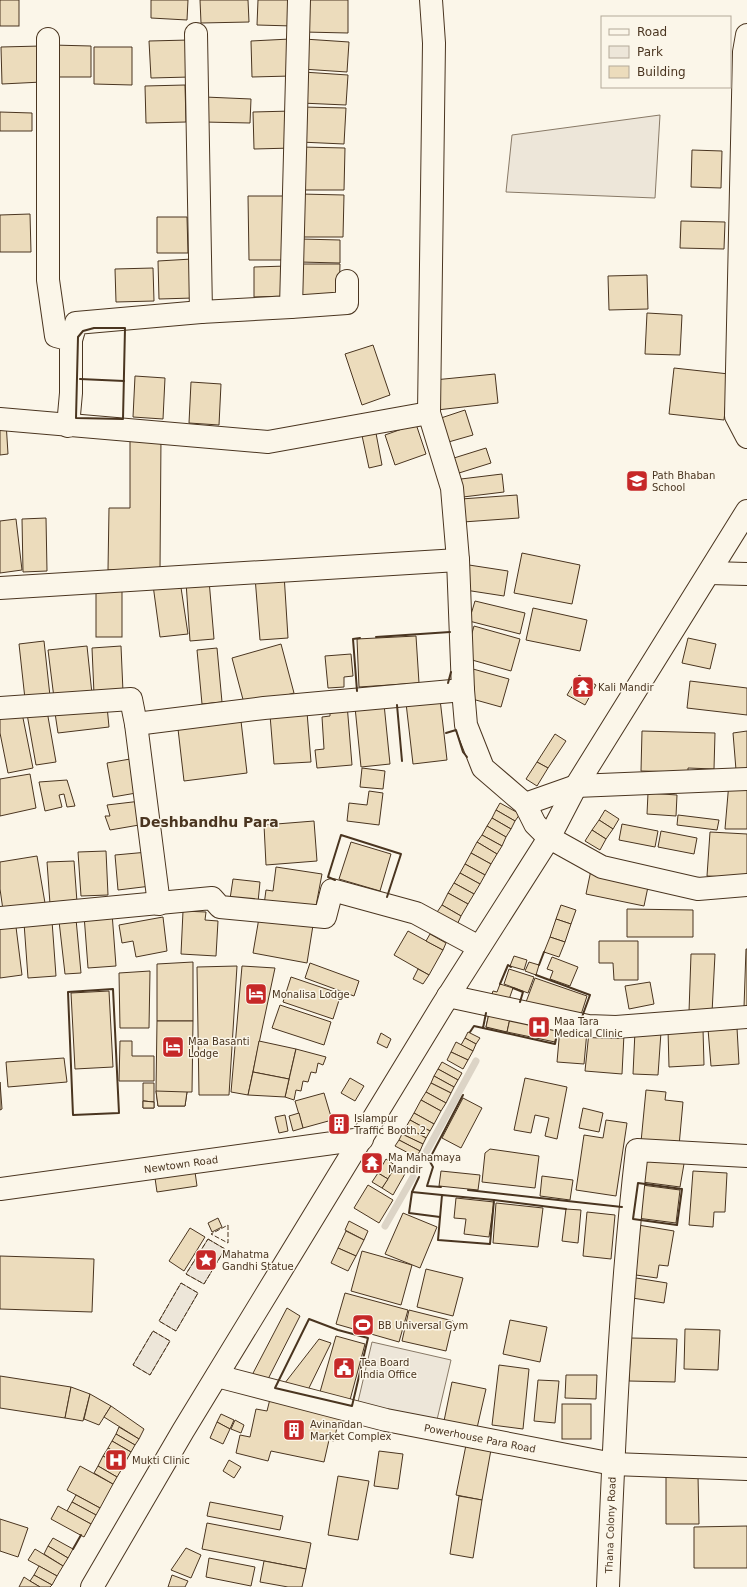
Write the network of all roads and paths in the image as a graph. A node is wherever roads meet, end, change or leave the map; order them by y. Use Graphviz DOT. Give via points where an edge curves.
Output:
graph roads {
  1 [pos="299,0"];
  2 [pos="431,0"];
  3 [pos="196,34"];
  4 [pos="747,34"];
  5 [pos="48,40"];
  6 [pos="347,281"];
  7 [pos="291,307"];
  8 [pos="201,312"];
  9 [pos="71,340"];
  10 [pos="429,413"];
  11 [pos="0,419"];
  12 [pos="68,426"];
  13 [pos="747,437"];
  14 [pos="747,511"];
  15 [pos="458,560"];
  16 [pos="710,573"];
  17 [pos="747,574"];
  18 [pos="0,588"];
  19 [pos="463,690"];
  20 [pos="0,708"];
  21 [pos="136,724"];
  22 [pos="747,779"];
  23 [pos="576,786"];
  24 [pos="525,804"];
  25 [pos="549,838"];
  26 [pos="747,885"];
  27 [pos="159,904"];
  28 [pos="0,918"];
  29 [pos="480,947"];
  30 [pos="448,996"];
  31 [pos="747,1017"];
  32 [pos="362,1140"];
  33 [pos="747,1156"];
  34 [pos="0,1189"];
  35 [pos="217,1376"];
  36 [pos="613,1464"];
  37 [pos="747,1469"];
  38 [pos="92,1587"];
  39 [pos="608,1587"];
  1 -- 7 [label="street"];
  2 -- 10 [label="street" via="434,43"];
  3 -- 8 [label="street"];
  4 -- 13 [label="street" via="744,52 736,416"];
  5 -- 9 [label="street" via="48,280 56,336"];
  6 -- 7 [label="street" via="346,303"];
  7 -- 8 [label="street"];
  8 -- 9 [label="street" via="76,324"];
  9 -- 12 [label="street"];
  10 -- 12 [label="street" via="268,442"];
  10 -- 15 [label="street" via="452,488"];
  11 -- 12 [label="street"];
  14 -- 16 [label="street"];
  15 -- 18 [label="street"];
  15 -- 19 [label="street"];
  16 -- 17 [label="street"];
  16 -- 23 [label="street"];
  19 -- 21 [label="street" via="264,708"];
  19 -- 24 [label="street" via="466,724 483,768"];
  20 -- 21 [label="street" via="131,699"];
  21 -- 27 [label="street"];
  22 -- 23 [label="street"];
  23 -- 24 [label="street"];
  23 -- 25 [label="street"];
  24 -- 25 [label="street" via="534,824"];
  25 -- 26 [label="street" via="602,867 698,889"];
  25 -- 29 [label="street"];
  27 -- 28 [label="street"];
  27 -- 29 [label="street" via="212,898 220,907 325,917 332,890 416,913"];
  29 -- 30 [label="street"];
  30 -- 31 [label="street" via="588,1026 616,1027"];
  30 -- 32 [label="street"];
  32 -- 34 [label="street, Newtown Road"];
  32 -- 35 [label="street"];
  33 -- 36 [label="street, Thana Colony Road" via="637,1150 630,1209"];
  35 -- 36 [label="street, Powerhouse Para Road" via="386,1420"];
  35 -- 38 [label="street"];
  36 -- 37 [label="street, Powerhouse Para Road"];
  36 -- 39 [label="street, Thana Colony Road"];
}
